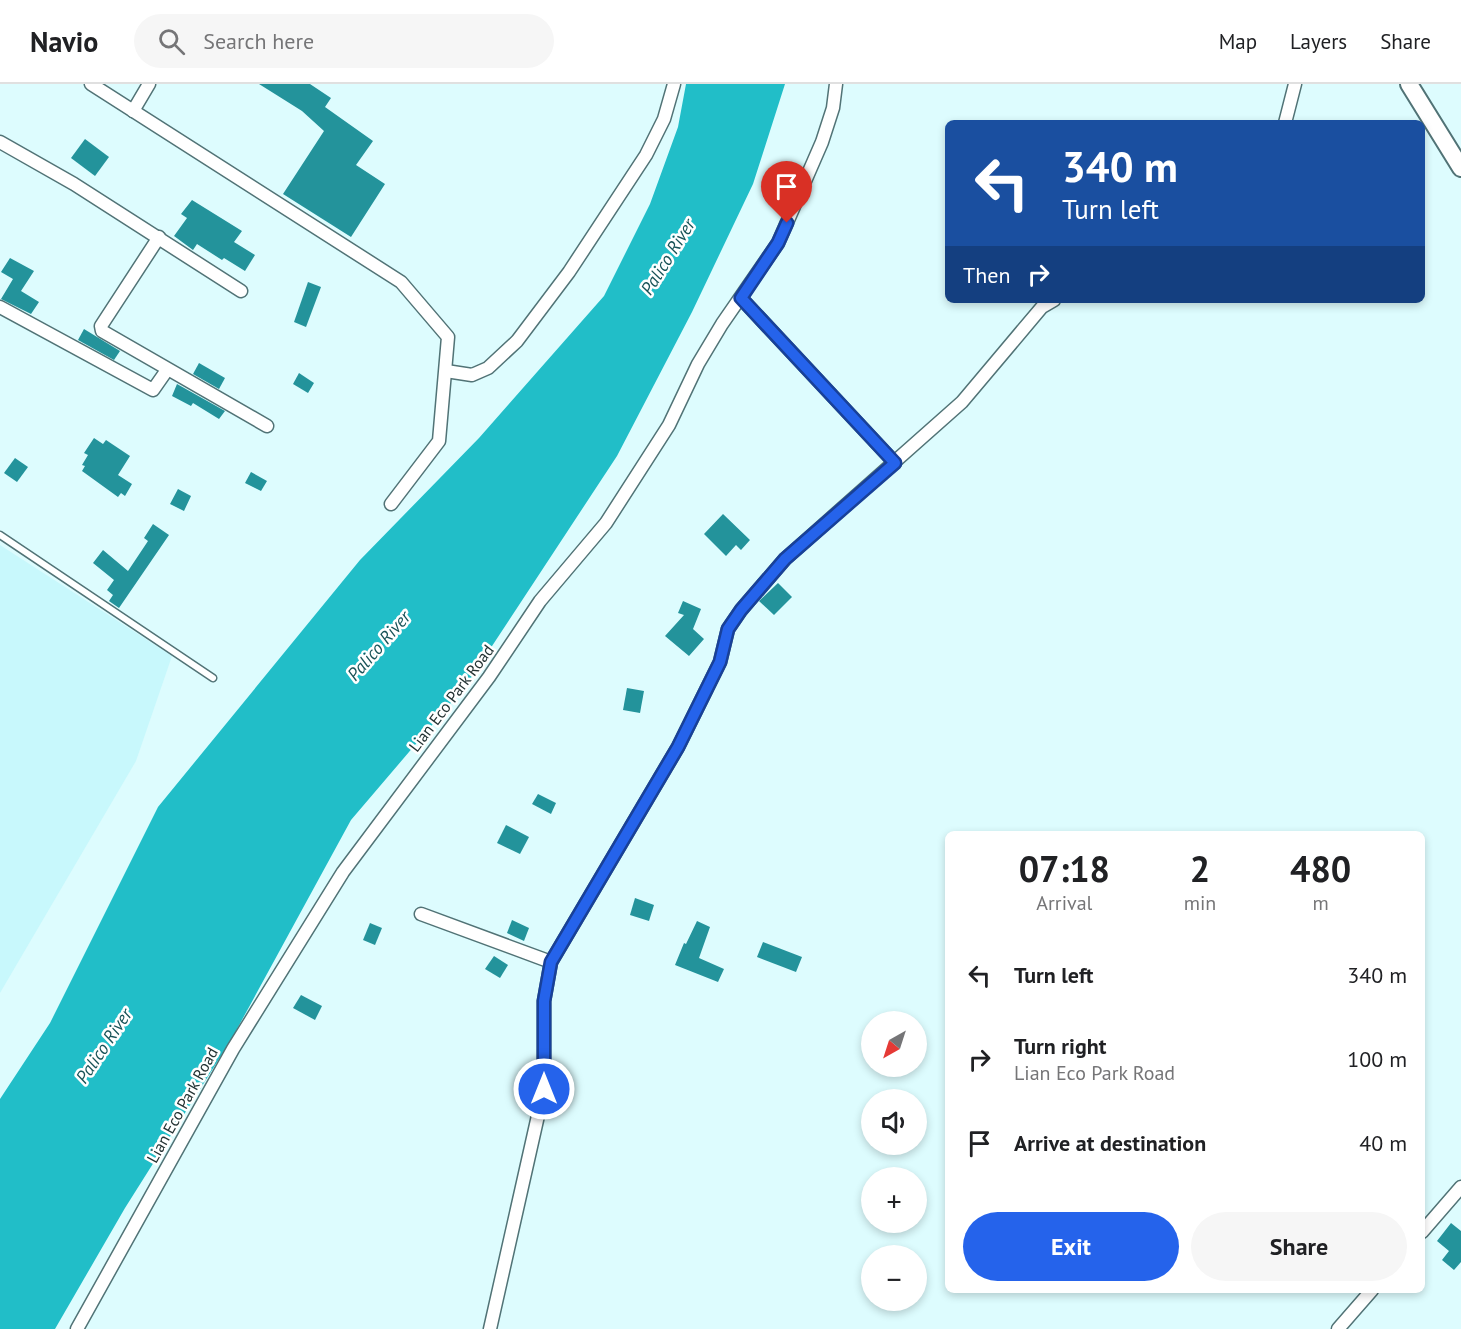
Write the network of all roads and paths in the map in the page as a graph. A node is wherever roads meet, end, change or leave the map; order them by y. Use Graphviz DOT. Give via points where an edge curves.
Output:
graph roads {
  1 [pos="91,84"];
  2 [pos="149,84"];
  3 [pos="674,84"];
  4 [pos="836,84"];
  5 [pos="1295,84"];
  6 [pos="1408,84"];
  7 [pos="134,111"];
  8 [pos="1286,120"];
  9 [pos="0,142"];
  10 [pos="1461,168"];
  11 [pos="159,237"];
  12 [pos="241,291"];
  13 [pos="741,298"];
  14 [pos="1049,303"];
  15 [pos="0,307"];
  16 [pos="167,370"];
  17 [pos="446,371"];
  18 [pos="267,426"];
  19 [pos="895,463"];
  20 [pos="391,504"];
  21 [pos="0,535"];
  22 [pos="213,678"];
  23 [pos="421,914"];
  24 [pos="551,962"];
  25 [pos="1461,1187"];
  26 [pos="1425,1229"];
  27 [pos="1369,1293"];
  28 [pos="77,1329"];
  29 [pos="490,1329"];
  30 [pos="1338,1329"];
  1 -- 7 [label="street"];
  2 -- 7 [label="street"];
  3 -- 17 [label="street" via="664,119 646,155 569,272 517,340 488,368 472,375"];
  4 -- 13 [label="street, Lian Eco Park Road" via="822,142 778,243"];
  5 -- 8 [label="street"];
  6 -- 10 [label="street"];
  7 -- 17 [label="street" via="401,282 448,337"];
  9 -- 11 [label="street"];
  11 -- 12 [label="street"];
  11 -- 16 [label="street" via="101,328"];
  13 -- 19 [label="street"];
  13 -- 28 [label="street, Lian Eco Park Road" via="698,364 669,425 606,524 540,601 489,677 343,872 233,1049"];
  14 -- 19 [label="street" via="962,402"];
  15 -- 16 [label="street" via="153,390"];
  16 -- 18 [label="street"];
  17 -- 20 [label="street" via="440,441"];
  19 -- 24 [label="street" via="785,559 741,610 728,629 720,662 678,747"];
  21 -- 22 [label="lane"];
  23 -- 24 [label="street"];
  24 -- 29 [label="street" via="544,1001 544,1089"];
  25 -- 26 [label="street"];
  27 -- 30 [label="street"];
}
